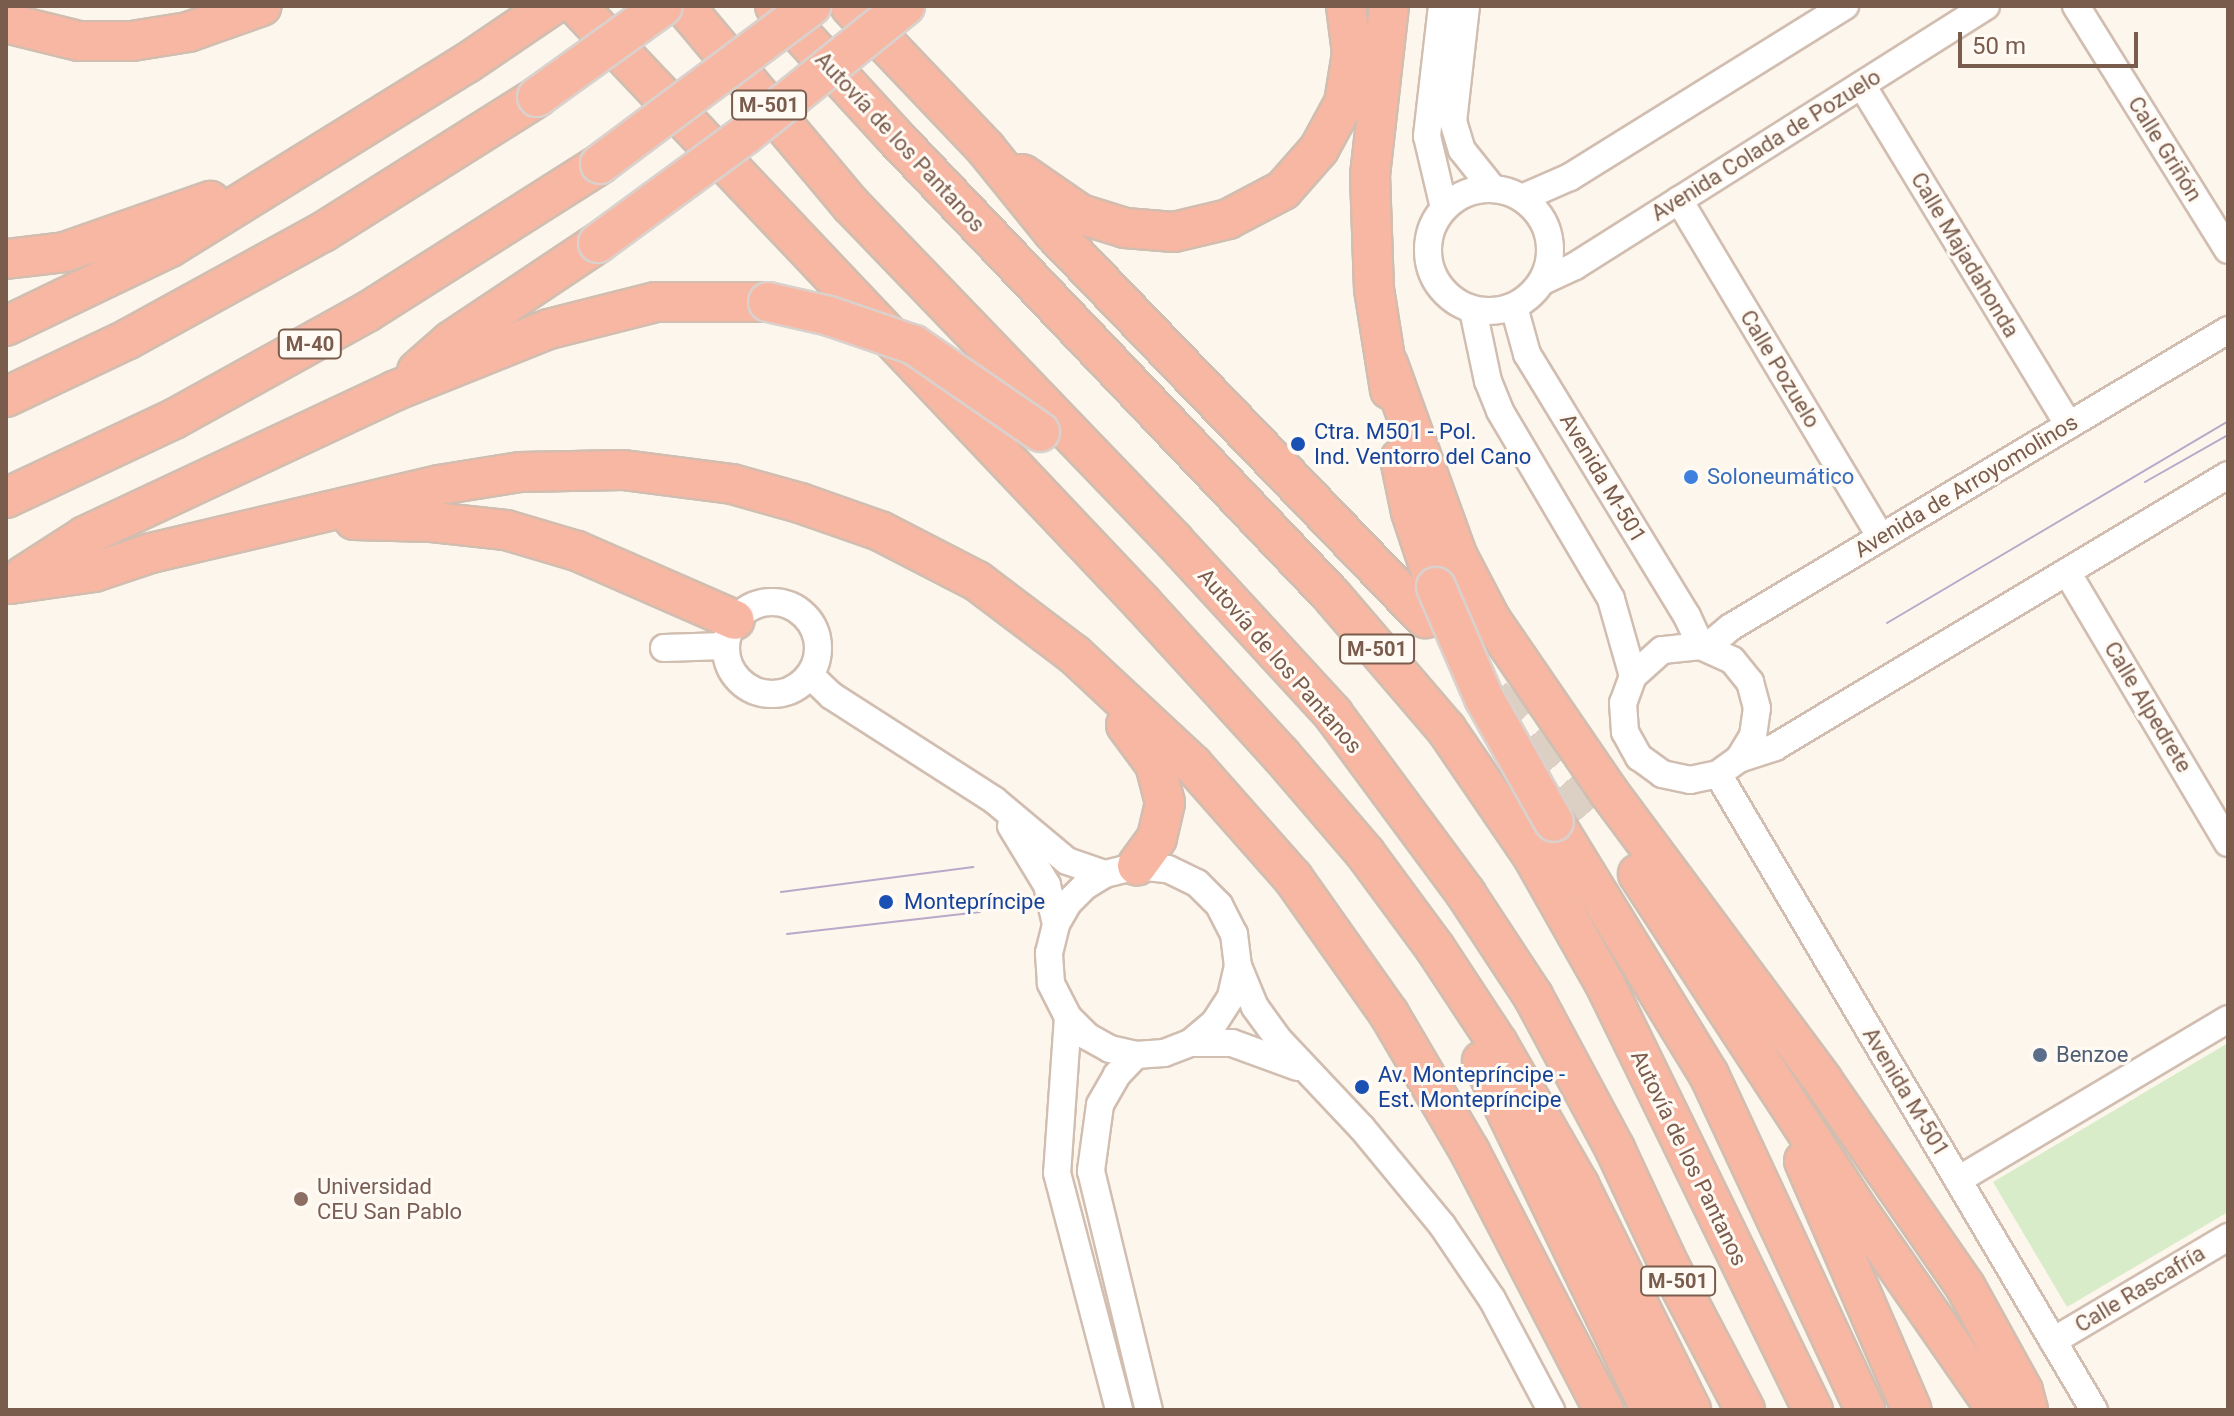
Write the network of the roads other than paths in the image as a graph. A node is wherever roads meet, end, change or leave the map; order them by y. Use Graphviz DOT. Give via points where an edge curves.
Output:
graph roads {
  1 [pos="262,6"];
  2 [pos="553,6"];
  3 [pos="577,6"];
  4 [pos="656,6"];
  5 [pos="663,6"];
  6 [pos="684,6"];
  7 [pos="775,6"];
  8 [pos="811,6"];
  9 [pos="850,6"];
  10 [pos="905,6"];
  11 [pos="1346,6"];
  12 [pos="1389,6"];
  13 [pos="1442,6"];
  14 [pos="1466,6"];
  15 [pos="1845,6"];
  16 [pos="1986,6"];
  17 [pos="2076,6"];
  18 [pos="6,23"];
  19 [pos="652,85"];
  20 [pos="1862,85"];
  21 [pos="986,149"];
  22 [pos="299,166"];
  23 [pos="1493,189"];
  24 [pos="1522,198"];
  25 [pos="1679,200"];
  26 [pos="851,205"];
  27 [pos="1444,208"];
  28 [pos="2228,250"];
  29 [pos="6,259"];
  30 [pos="1543,281"];
  31 [pos="1514,307"];
  32 [pos="1473,310"];
  33 [pos="6,326"];
  34 [pos="2228,330"];
  35 [pos="1388,364"];
  36 [pos="394,391"];
  37 [pos="6,397"];
  38 [pos="2069,425"];
  39 [pos="2228,475"];
  40 [pos="6,498"];
  41 [pos="308,518"];
  42 [pos="1881,537"];
  43 [pos="1175,542"];
  44 [pos="2067,572"];
  45 [pos="8,585"];
  46 [pos="1431,602"];
  47 [pos="730,633"];
  48 [pos="1704,646"];
  49 [pos="664,648"];
  50 [pos="1075,655"];
  51 [pos="810,675"];
  52 [pos="1633,676"];
  53 [pos="1728,767"];
  54 [pos="994,800"];
  55 [pos="1592,810"];
  56 [pos="2228,843"];
  57 [pos="1121,870"];
  58 [pos="1056,924"];
  59 [pos="1435,948"];
  60 [pos="1238,966"];
  61 [pos="1717,991"];
  62 [pos="1068,1017"];
  63 [pos="2228,1019"];
  64 [pos="1190,1043"];
  65 [pos="1136,1055"];
  66 [pos="1308,1072"];
  67 [pos="1958,1180"];
  68 [pos="2228,1237"];
  69 [pos="2053,1341"];
  70 [pos="1119,1410"];
  71 [pos="1149,1410"];
  72 [pos="1551,1410"];
  73 [pos="1604,1410"];
  74 [pos="1651,1410"];
  75 [pos="1691,1410"];
  76 [pos="1745,1410"];
  77 [pos="1813,1410"];
  78 [pos="1865,1410"];
  79 [pos="1912,1410"];
  80 [pos="1997,1410"];
  81 [pos="2028,1410"];
  82 [pos="2094,1410"];
  1 -- 18 [label="highway" via="188,32 132,41 79,41"];
  2 -- 19 [label="highway"];
  2 -- 22 [label="highway"];
  3 -- 19 [label="highway"];
  4 -- 26 [label="highway"];
  5 -- 37 [label="highway, bridge" via="537,97 323,232 128,339"];
  6 -- 26 [label="highway, Autovía de los Pantanos / M-501"];
  7 -- 77 [label="highway, Autovía de los Pantanos / M-501" via="1332,596 1446,729 1532,855 1606,986"];
  8 -- 40 [label="highway, M-40, bridge" via="600,164 367,312 174,419"];
  9 -- 21 [label="highway"];
  10 -- 36 [label="highway, bridge" via="745,135 598,243 451,341"];
  11 -- 21 [label="highway" via="1352,53 1344,103 1319,149 1283,190 1228,219 1174,232 1125,228 1080,214"];
  12 -- 35 [label="highway" via="1370,175 1374,289"];
  13 -- 27 [label="street" via="1427,136"];
  14 -- 23 [label="street" via="1453,121 1462,150"];
  15 -- 24 [label="street" via="1570,177"];
  16 -- 20 [label="street, Avenida Colada de Pozuelo"];
  17 -- 28 [label="street, Calle Griñón"];
  19 -- 59 [label="highway" via="1281,755 1365,853"];
  20 -- 25 [label="street, Avenida Colada de Pozuelo"];
  20 -- 38 [label="street, Calle Majadahonda"];
  21 -- 46 [label="highway" via="1054,233"];
  22 -- 29 [label="highway" via="65,252"];
  22 -- 33 [label="highway" via="170,247"];
  23 -- 24 [label="street"];
  23 -- 27 [label="street" via="1466,193"];
  24 -- 30 [label="street" via="1543,221 1551,251"];
  25 -- 30 [label="street, Avenida Colada de Pozuelo"];
  25 -- 42 [label="street, Calle Pozuelo"];
  26 -- 43 [label="highway, Autovía de los Pantanos / M-501"];
  27 -- 32 [label="street" via="1429,236 1430,267 1446,294"];
  30 -- 31 [label="street"];
  31 -- 32 [label="street"];
  31 -- 48 [label="street, Avenida M-501" via="1527,354"];
  32 -- 52 [label="street" via="1500,411 1611,599"];
  34 -- 38 [label="street, Avenida de Arroyomolinos"];
  35 -- 46 [label="highway" via="1392,413"];
  35 -- 81 [label="highway" via="1457,555 1491,620 1965,1286 2023,1391"];
  36 -- 43 [label="highway, bridge" via="549,329 656,302 768,302 914,345 1040,432 1110,498"];
  36 -- 45 [label="highway" via="85,536"];
  38 -- 42 [label="street, Avenida de Arroyomolinos"];
  39 -- 44 [label="street"];
  41 -- 45 [label="highway" via="151,553 94,572"];
  41 -- 47 [label="highway" via="506,530 577,551"];
  41 -- 50 [label="highway" via="439,485 520,472 623,470 732,484 880,531 977,581"];
  42 -- 48 [label="street, Avenida de Arroyomolinos"];
  43 -- 76 [label="highway, Autovía de los Pantanos / M-501" via="1333,714 1525,983"];
  44 -- 53 [label="street" via="1775,747"];
  44 -- 56 [label="street, Calle Alpedrete"];
  46 -- 78 [label="highway, bridge" via="1554,822 1709,1075"];
  47 -- 49 [label="street"];
  47 -- 51 [label="street" via="729,664 738,680 753,690 770,695 793,690"];
  47 -- 51 [label="street" via="754,605 777,602 800,610 815,629 817,641"];
  48 -- 52 [label="street" via="1662,650"];
  48 -- 53 [label="street" via="1732,660 1750,682 1757,708 1753,736"];
  50 -- 57 [label="highway" via="1155,764 1165,803 1157,838"];
  50 -- 73 [label="highway" via="1193,765 1293,878 1389,1014 1470,1152"];
  51 -- 54 [label="street" via="832,696"];
  52 -- 53 [label="street" via="1623,703 1625,732 1639,757 1662,774 1690,780"];
  53 -- 67 [label="street, Avenida M-501"];
  54 -- 57 [label="street" via="1067,861"];
  54 -- 58 [label="street" via="1047,885"];
  55 -- 61 [label="highway"];
  57 -- 58 [label="street" via="1085,886"];
  57 -- 60 [label="street" via="1168,869 1197,883 1219,905 1234,934"];
  58 -- 62 [label="street" via="1049,953 1051,983"];
  59 -- 74 [label="highway" via="1453,1003"];
  59 -- 75 [label="highway" via="1579,1185"];
  60 -- 64 [label="street" via="1231,997 1214,1023"];
  60 -- 66 [label="street" via="1255,1007"];
  61 -- 79 [label="highway" via="1807,1166"];
  61 -- 80 [label="highway" via="1862,1216"];
  62 -- 65 [label="street" via="1110,1049"];
  62 -- 70 [label="street" via="1057,1173"];
  63 -- 67 [label="street"];
  64 -- 65 [label="street" via="1164,1053"];
  64 -- 66 [label="street" via="1232,1043"];
  65 -- 71 [label="street" via="1100,1105 1091,1171"];
  66 -- 72 [label="street" via="1442,1225 1492,1299"];
  67 -- 69 [label="street, Avenida M-501"];
  68 -- 69 [label="street, Calle Rascafría"];
  69 -- 82 [label="street, Avenida M-501"];
}
